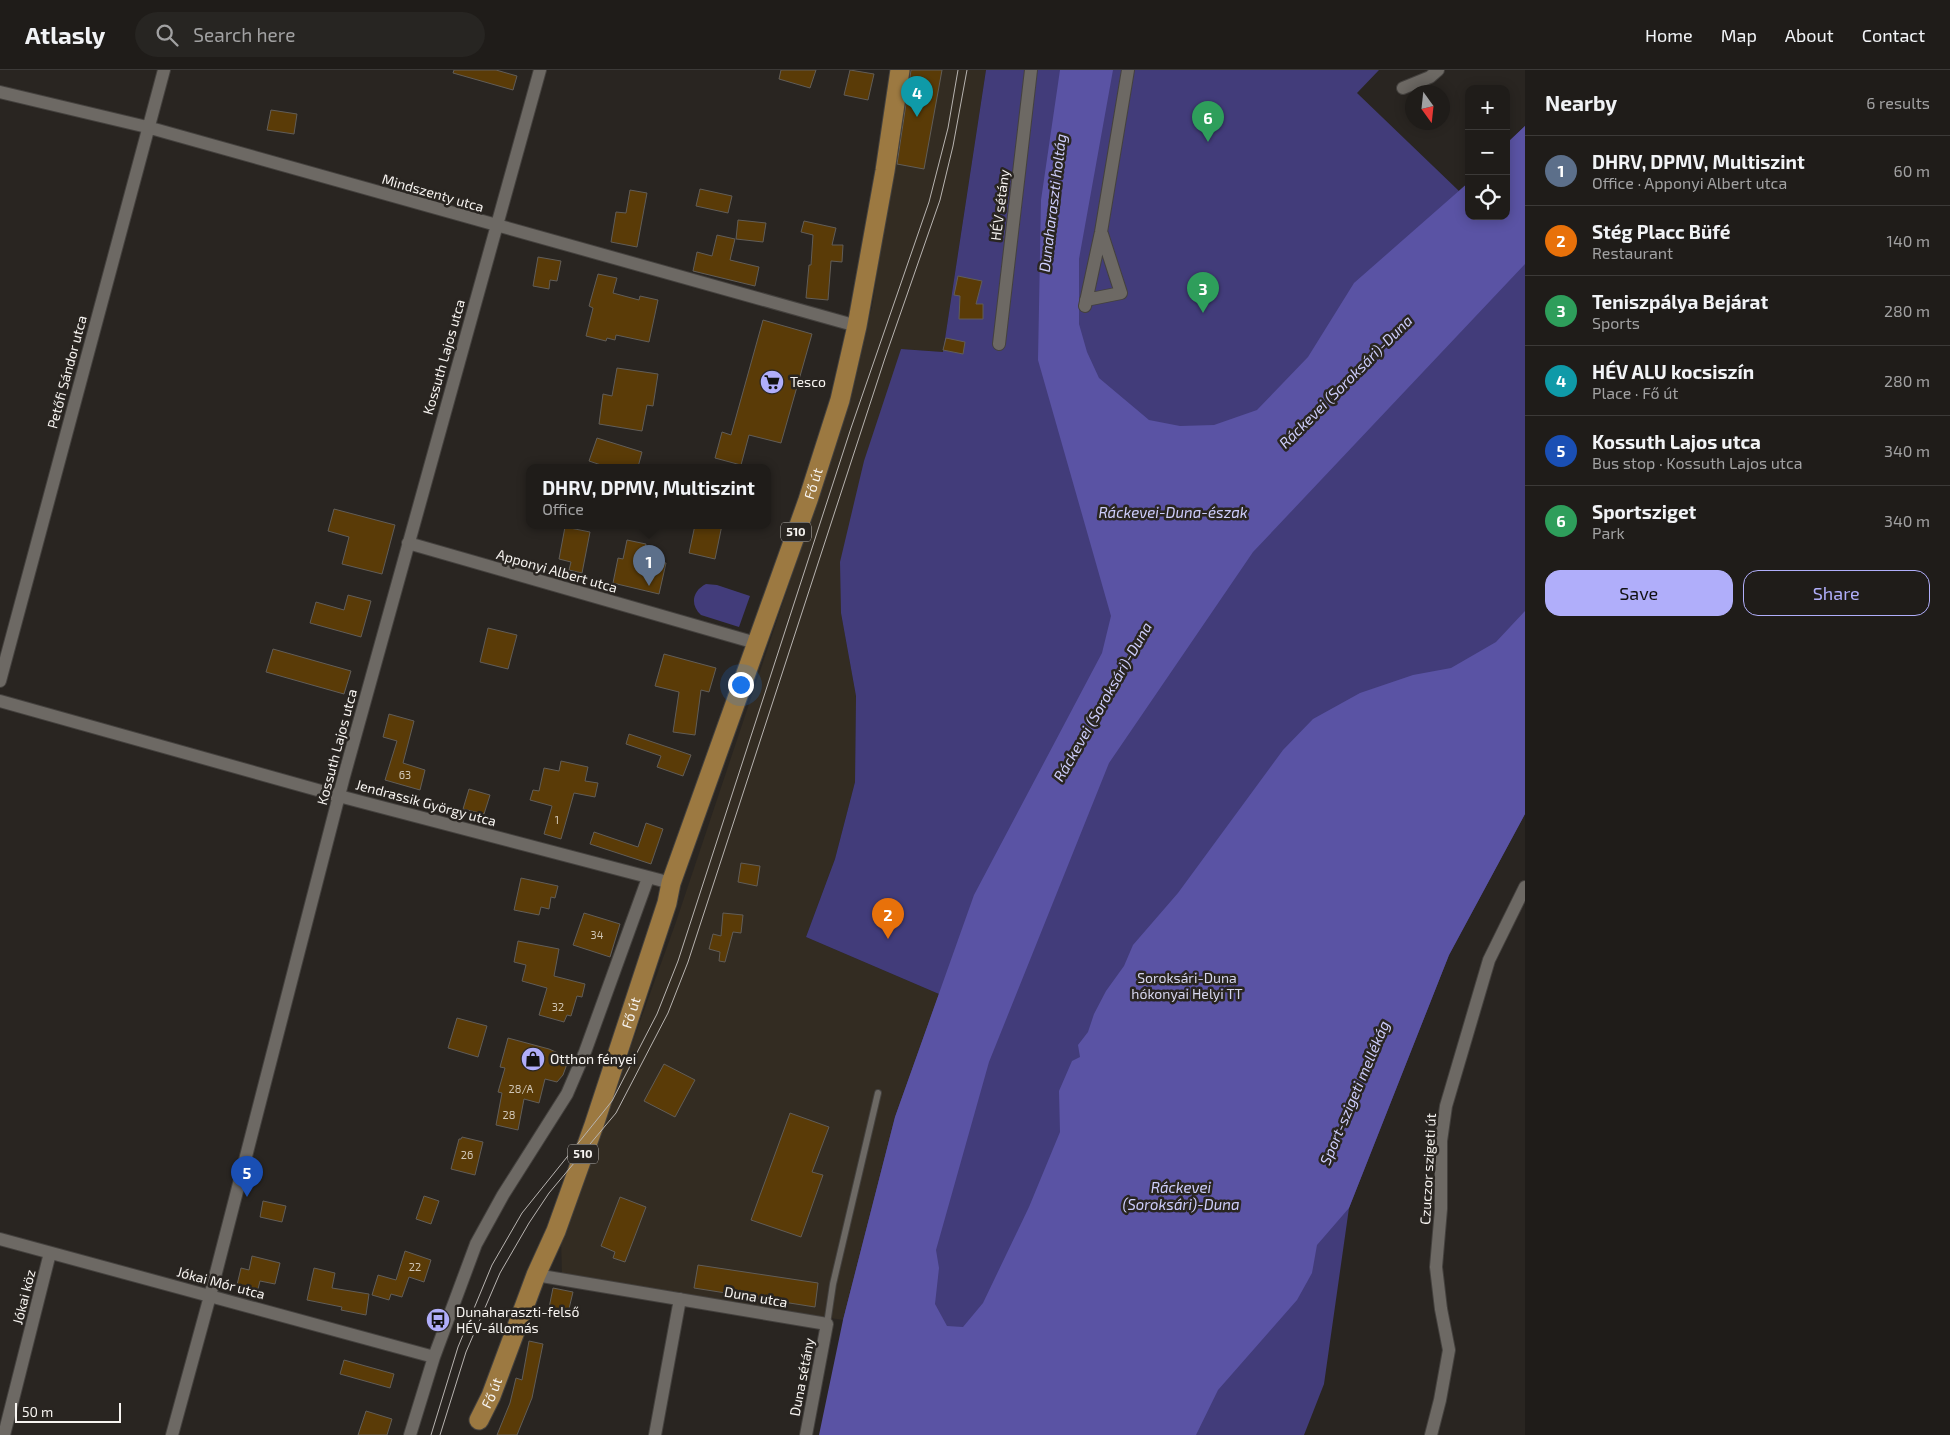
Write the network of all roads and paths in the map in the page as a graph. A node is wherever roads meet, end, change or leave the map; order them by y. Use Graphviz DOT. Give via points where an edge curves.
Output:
graph roads {
  1 [pos="164,70"];
  2 [pos="540,70"];
  3 [pos="900,70"];
  4 [pos="1031,70"];
  5 [pos="1128,70"];
  6 [pos="1438,70"];
  7 [pos="1403,88"];
  8 [pos="0,92"];
  9 [pos="147,127"];
  10 [pos="496,226"];
  11 [pos="1101,232"];
  12 [pos="857,326"];
  13 [pos="999,344"];
  14 [pos="408,543"];
  15 [pos="756,644"];
  16 [pos="0,681"];
  17 [pos="0,701"];
  18 [pos="339,796"];
  19 [pos="648,878"];
  20 [pos="671,883"];
  21 [pos="1525,887"];
  22 [pos="878,1094"];
  23 [pos="0,1239"];
  24 [pos="50,1253"];
  25 [pos="536,1275"];
  26 [pos="210,1296"];
  27 [pos="680,1298"];
  28 [pos="827,1324"];
  29 [pos="434,1357"];
  30 [pos="477,1427"];
  31 [pos="4,1435"];
  32 [pos="172,1435"];
  33 [pos="410,1435"];
  34 [pos="655,1435"];
  35 [pos="806,1435"];
  36 [pos="1431,1435"];
  1 -- 9 [label="street, Petőfi Sándor utca"];
  2 -- 10 [label="street, Kossuth Lajos utca"];
  3 -- 12 [label="main road, Fő út / 510"];
  4 -- 13 [label="street, HÉV sétány"];
  5 -- 11 [label="street"];
  6 -- 7 [label="street" via="1430,77"];
  8 -- 9 [label="street, Mindszenty utca"];
  9 -- 10 [label="street, Mindszenty utca"];
  9 -- 16 [label="street, Petőfi Sándor utca"];
  10 -- 12 [label="street, Mindszenty utca"];
  10 -- 14 [label="street, Kossuth Lajos utca"];
  11 -- 11 [label="street" via="1086,303 1121,293"];
  12 -- 15 [label="main road, Fő út / 510" via="834,418 808,500"];
  14 -- 15 [label="street, Apponyi Albert utca"];
  14 -- 18 [label="street, Kossuth Lajos utca"];
  15 -- 20 [label="main road, Fő út / 510"];
  17 -- 18 [label="street, Jendrassik György utca"];
  18 -- 19 [label="street, Jendrassik György utca"];
  18 -- 26 [label="street, Kossuth Lajos utca"];
  19 -- 20 [label="street, Jendrassik György utca"];
  19 -- 29 [label="street" via="567,1094 476,1244"];
  20 -- 25 [label="main road, Fő út / 510" via="594,1125 556,1231"];
  20 -- 30 [label="main road, Fő út / 510" via="660,902 568,1171 527,1274"];
  21 -- 36 [label="street, Czuczor szigeti út" via="1489,960 1446,1106 1441,1141 1441,1209 1436,1267 1449,1350"];
  22 -- 28 [label="lane" via="833,1284"];
  23 -- 24 [label="street, Jókai Mór utca"];
  24 -- 26 [label="street, Jókai Mór utca"];
  24 -- 31 [label="street, Jókai köz"];
  25 -- 27 [label="street, Duna utca"];
  25 -- 30 [label="main road, Fő út / 510"];
  26 -- 29 [label="street, Jókai Mór utca"];
  26 -- 32 [label="street, Kossuth Lajos utca"];
  27 -- 28 [label="street, Duna utca"];
  27 -- 34 [label="street"];
  28 -- 35 [label="street, Duna sétány"];
  29 -- 33 [label="street"];
}
